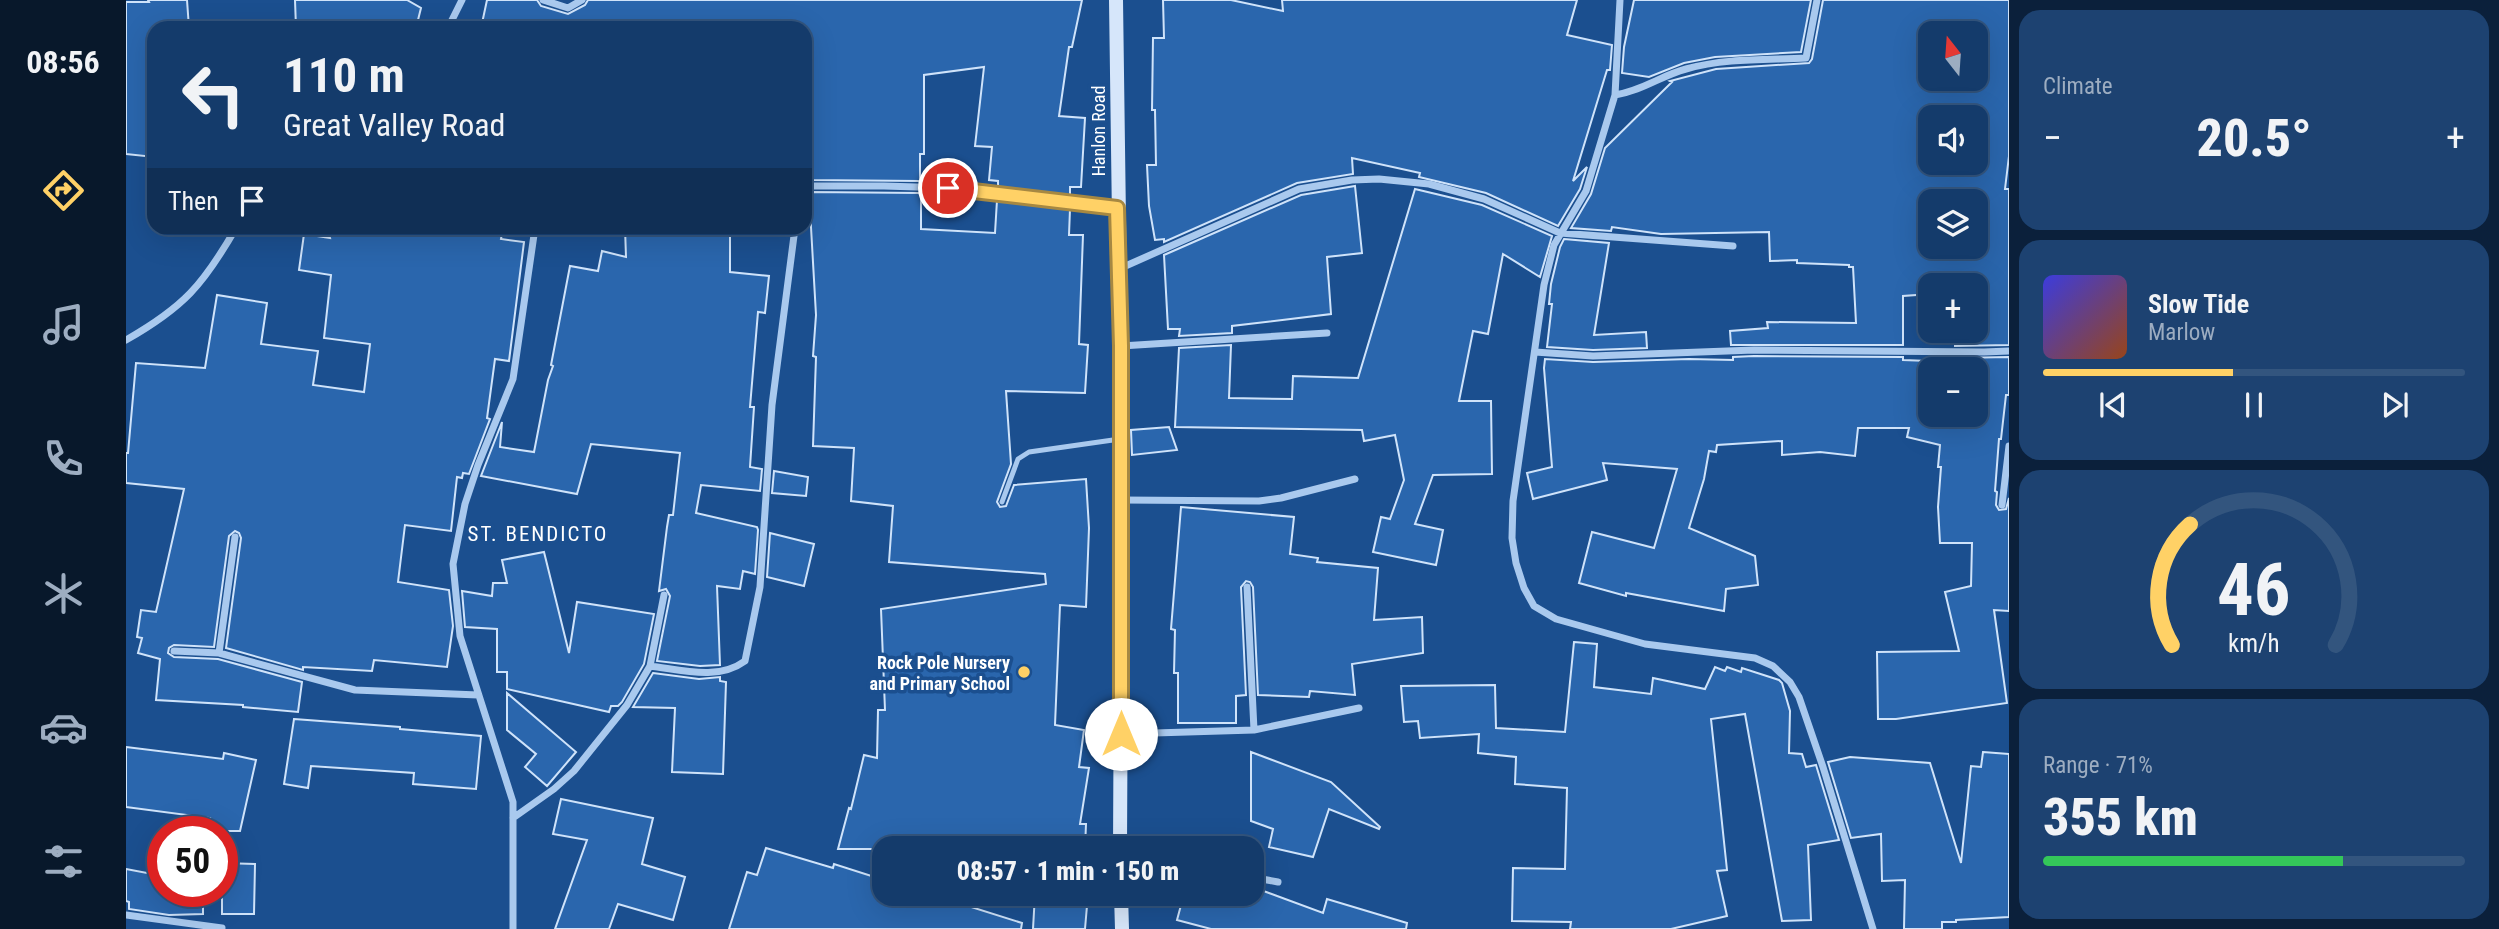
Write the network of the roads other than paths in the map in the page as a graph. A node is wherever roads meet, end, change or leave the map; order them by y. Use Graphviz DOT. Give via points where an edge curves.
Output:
graph roads {
  1 [pos="462,0"];
  2 [pos="543,0"];
  3 [pos="582,0"];
  4 [pos="1116,0"];
  5 [pos="1620,0"];
  6 [pos="1817,0"];
  7 [pos="452,21"];
  8 [pos="1615,95"];
  9 [pos="812,186"];
  10 [pos="1117,208"];
  11 [pos="1560,233"];
  12 [pos="232,235"];
  13 [pos="534,235"];
  14 [pos="794,235"];
  15 [pos="1733,246"];
  16 [pos="1119,269"];
  17 [pos="1327,332"];
  18 [pos="126,340"];
  19 [pos="1121,346"];
  20 [pos="2009,351"];
  21 [pos="1535,352"];
  22 [pos="1122,439"];
  23 [pos="2009,446"];
  24 [pos="1355,480"];
  25 [pos="1122,500"];
  26 [pos="1002,502"];
  27 [pos="2002,505"];
  28 [pos="235,537"];
  29 [pos="1247,587"];
  30 [pos="664,595"];
  31 [pos="174,651"];
  32 [pos="219,653"];
  33 [pos="650,666"];
  34 [pos="478,695"];
  35 [pos="1359,708"];
  36 [pos="1254,730"];
  37 [pos="1121,734"];
  38 [pos="513,818"];
  39 [pos="1120,836"];
  40 [pos="1264,879"];
  41 [pos="1278,882"];
  42 [pos="1121,906"];
  43 [pos="126,915"];
  44 [pos="222,928"];
  45 [pos="513,929"];
  46 [pos="1122,929"];
  47 [pos="1873,929"];
  1 -- 7 [label="street"];
  2 -- 3 [label="street" via="568,8"];
  4 -- 10 [label="main road, Hanlon Road"];
  5 -- 8 [label="street"];
  6 -- 8 [label="street" via="1806,58 1726,61 1685,69 1635,92"];
  8 -- 11 [label="street" via="1587,191"];
  9 -- 10 [label="street" via="948,188"];
  10 -- 16 [label="main road, Hanlon Road"];
  11 -- 15 [label="street"];
  11 -- 16 [label="street" via="1483,199 1429,184 1352,180 1299,189"];
  11 -- 21 [label="street" via="1550,256"];
  12 -- 18 [label="street" via="188,298"];
  13 -- 34 [label="street" via="513,379 465,504 453,564 460,636"];
  14 -- 33 [label="street" via="772,405 760,587 745,661 717,673"];
  16 -- 19 [label="main road, Hanlon Road"];
  17 -- 19 [label="street"];
  19 -- 22 [label="main road, Hanlon Road"];
  20 -- 21 [label="street" via="1754,350 1593,356"];
  21 -- 47 [label="street" via="1513,501 1512,538 1524,588 1534,606 1556,619 1644,644 1755,658 1773,666 1790,682 1823,767"];
  22 -- 25 [label="main road, Hanlon Road"];
  22 -- 26 [label="lane" via="1029,452 1018,459"];
  23 -- 27 [label="street"];
  24 -- 25 [label="street" via="1259,501"];
  25 -- 37 [label="main road, Hanlon Road"];
  28 -- 32 [label="street"];
  29 -- 36 [label="street"];
  30 -- 33 [label="street"];
  31 -- 32 [label="street"];
  32 -- 34 [label="street" via="355,690"];
  33 -- 38 [label="street" via="627,705 574,771"];
  34 -- 38 [label="street" via="510,789"];
  35 -- 36 [label="street"];
  36 -- 37 [label="street"];
  37 -- 39 [label="main road, Hanlon Road"];
  38 -- 45 [label="street"];
  40 -- 41 [label="street"];
  42 -- 46 [label="main road"];
  43 -- 44 [label="street"];
}
